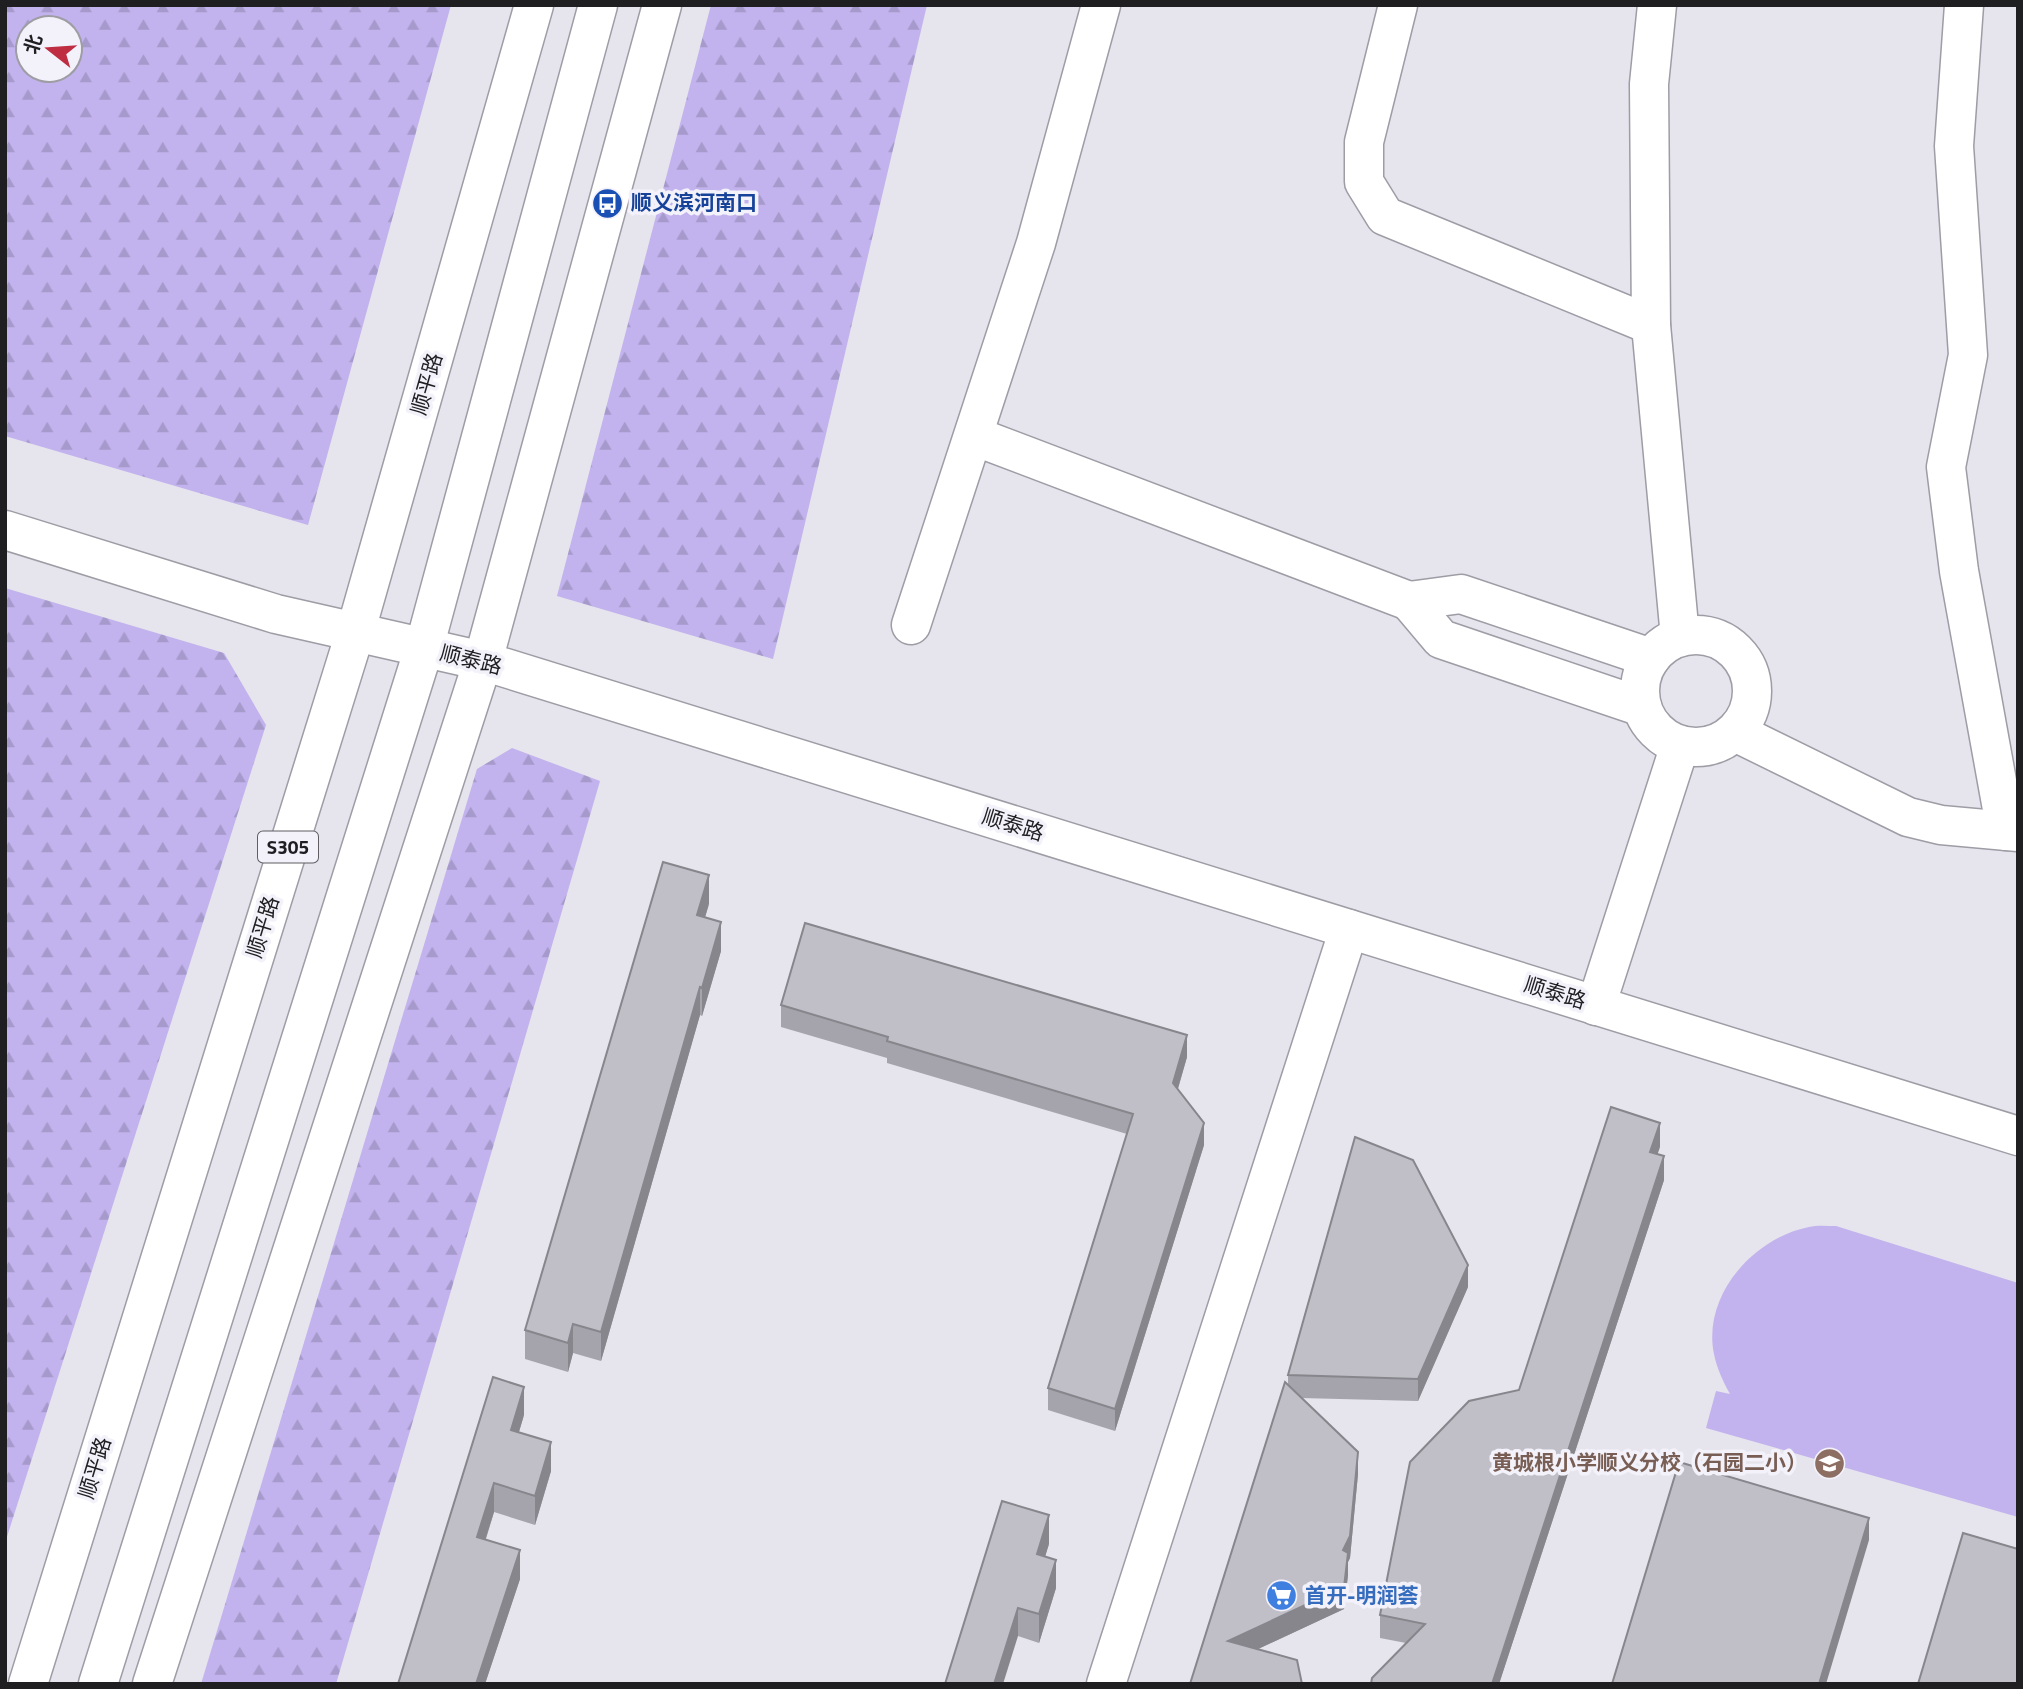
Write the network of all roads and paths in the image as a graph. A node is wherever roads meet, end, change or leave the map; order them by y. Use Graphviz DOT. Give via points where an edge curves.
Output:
graph roads {
  1 [pos="534,5"];
  2 [pos="598,5"];
  3 [pos="662,5"];
  4 [pos="1101,5"];
  5 [pos="1398,5"];
  6 [pos="1657,5"];
  7 [pos="1964,5"];
  8 [pos="1651,325"];
  9 [pos="974,436"];
  10 [pos="5,530"];
  11 [pos="1409,601"];
  12 [pos="911,625"];
  13 [pos="356,631"];
  14 [pos="424,648"];
  15 [pos="1665,648"];
  16 [pos="483,661"];
  17 [pos="1642,707"];
  18 [pos="1735,732"];
  19 [pos="1680,745"];
  20 [pos="2012,831"];
  21 [pos="1349,929"];
  22 [pos="1597,1006"];
  23 [pos="2018,1136"];
  24 [pos="29,1684"];
  25 [pos="98,1684"];
  26 [pos="152,1684"];
  27 [pos="1106,1684"];
  1 -- 13 [label="street, 顺平路 / S305"];
  2 -- 14 [label="street"];
  3 -- 16 [label="street"];
  4 -- 9 [label="street" via="1036,243"];
  5 -- 8 [label="street" via="1364,142 1364,182 1385,215"];
  6 -- 8 [label="street" via="1649,83"];
  7 -- 20 [label="street" via="1954,146 1968,355 1946,467 1959,571"];
  8 -- 15 [label="street"];
  9 -- 11 [label="street"];
  9 -- 12 [label="street"];
  10 -- 13 [label="street, 顺泰路" via="276,614"];
  11 -- 15 [label="street" via="1461,594"];
  11 -- 17 [label="street" via="1441,639"];
  13 -- 14 [label="street, 顺泰路"];
  13 -- 24 [label="street, 顺平路 / S305"];
  14 -- 16 [label="street, 顺泰路"];
  14 -- 25 [label="street"];
  15 -- 17 [label="street" via="1643,673"];
  15 -- 18 [label="street" via="1700,635 1736,651 1748,668 1752,688 1751,704"];
  16 -- 21 [label="street, 顺泰路"];
  16 -- 26 [label="street"];
  17 -- 19 [label="street" via="1650,724"];
  18 -- 19 [label="street" via="1719,743 1699,748"];
  18 -- 20 [label="street" via="1908,817 1941,825"];
  19 -- 22 [label="street"];
  21 -- 22 [label="street, 顺泰路"];
  21 -- 27 [label="street"];
  22 -- 23 [label="street, 顺泰路"];
}
